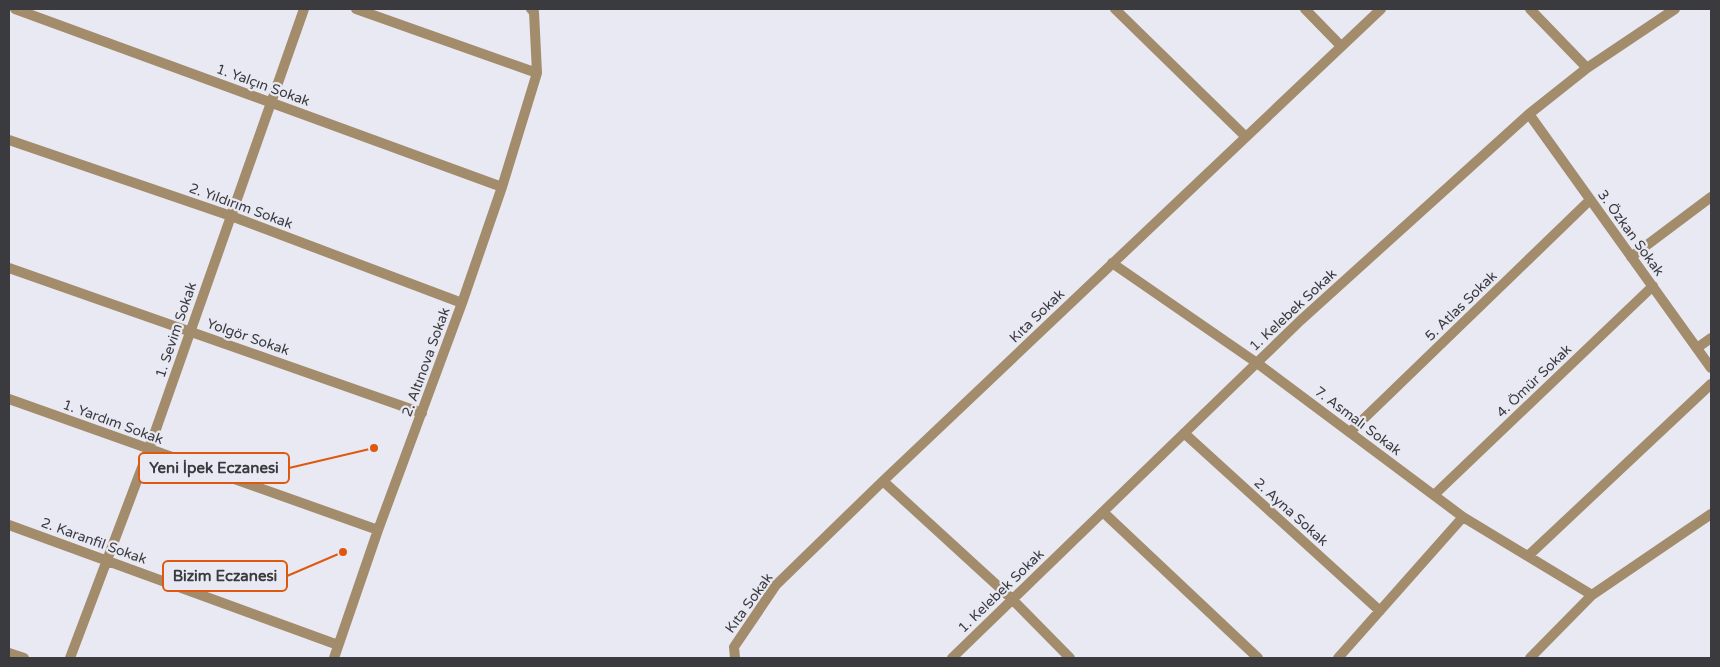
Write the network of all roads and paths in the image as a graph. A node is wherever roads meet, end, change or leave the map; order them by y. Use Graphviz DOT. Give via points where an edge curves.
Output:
graph roads {
  1 [pos="15,9"];
  2 [pos="304,9"];
  3 [pos="356,9"];
  4 [pos="531,9"];
  5 [pos="1115,9"];
  6 [pos="1305,9"];
  7 [pos="1381,9"];
  8 [pos="1530,9"];
  9 [pos="1676,9"];
  10 [pos="1341,46"];
  11 [pos="1587,68"];
  12 [pos="537,73"];
  13 [pos="271,103"];
  14 [pos="1529,114"];
  15 [pos="1246,137"];
  16 [pos="9,140"];
  17 [pos="502,187"];
  18 [pos="1711,197"];
  19 [pos="1590,200"];
  20 [pos="231,216"];
  21 [pos="1631,257"];
  22 [pos="1112,263"];
  23 [pos="9,268"];
  24 [pos="1653,286"];
  25 [pos="462,303"];
  26 [pos="190,331"];
  27 [pos="1711,338"];
  28 [pos="1696,348"];
  29 [pos="1256,363"];
  30 [pos="1711,368"];
  31 [pos="1711,384"];
  32 [pos="9,399"];
  33 [pos="422,413"];
  34 [pos="1350,432"];
  35 [pos="1184,433"];
  36 [pos="148,449"];
  37 [pos="883,481"];
  38 [pos="1434,495"];
  39 [pos="1103,512"];
  40 [pos="1711,514"];
  41 [pos="1463,516"];
  42 [pos="9,525"];
  43 [pos="378,530"];
  44 [pos="1528,556"];
  45 [pos="107,560"];
  46 [pos="1592,595"];
  47 [pos="1012,599"];
  48 [pos="1380,611"];
  49 [pos="338,645"];
  50 [pos="9,653"];
  51 [pos="24,658"];
  52 [pos="70,658"];
  53 [pos="334,658"];
  54 [pos="736,658"];
  55 [pos="952,658"];
  56 [pos="1070,658"];
  57 [pos="1258,658"];
  58 [pos="1338,658"];
  59 [pos="1530,658"];
  1 -- 13 [label="street, 1. Yalçın Sokak"];
  2 -- 13 [label="street, 1. Sevim Sokak"];
  3 -- 12 [label="street"];
  4 -- 12 [label="street, 2. Altınova Sokak" via="534,12"];
  5 -- 15 [label="street"];
  6 -- 10 [label="street"];
  7 -- 10 [label="street, Kıta Sokak"];
  8 -- 11 [label="street"];
  9 -- 11 [label="street, 1. Kelebek Sokak"];
  10 -- 15 [label="street, Kıta Sokak"];
  11 -- 14 [label="street, 1. Kelebek Sokak"];
  12 -- 17 [label="street, 2. Altınova Sokak"];
  13 -- 17 [label="street, 1. Yalçın Sokak"];
  13 -- 20 [label="street, 1. Sevim Sokak"];
  14 -- 19 [label="street, 3. Özkan Sokak"];
  14 -- 29 [label="street, 1. Kelebek Sokak"];
  15 -- 22 [label="street, Kıta Sokak"];
  16 -- 20 [label="street, 2. Yıldırım Sokak"];
  17 -- 25 [label="street, 2. Altınova Sokak"];
  18 -- 21 [label="street"];
  19 -- 21 [label="street, 3. Özkan Sokak"];
  19 -- 34 [label="street, 5. Atlas Sokak"];
  20 -- 25 [label="street, 2. Yıldırım Sokak"];
  20 -- 26 [label="street, 1. Sevim Sokak"];
  21 -- 24 [label="street, 3. Özkan Sokak"];
  22 -- 29 [label="street, 7. Asmalı Sokak"];
  22 -- 37 [label="street, Kıta Sokak"];
  23 -- 26 [label="street, Yolgör Sokak"];
  24 -- 28 [label="street, 3. Özkan Sokak"];
  24 -- 38 [label="street, 4. Ömür Sokak"];
  25 -- 33 [label="street, 2. Altınova Sokak"];
  26 -- 33 [label="street, Yolgör Sokak"];
  26 -- 36 [label="street, 1. Sevim Sokak"];
  27 -- 28 [label="street"];
  28 -- 30 [label="street, 3. Özkan Sokak"];
  29 -- 34 [label="street, 7. Asmalı Sokak"];
  29 -- 35 [label="street, 1. Kelebek Sokak"];
  31 -- 44 [label="street"];
  32 -- 36 [label="street, 1. Yardım Sokak"];
  33 -- 43 [label="street, 2. Altınova Sokak"];
  34 -- 38 [label="street, 7. Asmalı Sokak"];
  35 -- 39 [label="street, 1. Kelebek Sokak"];
  35 -- 48 [label="street, 2. Ayna Sokak"];
  36 -- 43 [label="street, 1. Yardım Sokak"];
  36 -- 45 [label="street, 1. Sevim Sokak"];
  37 -- 47 [label="street"];
  37 -- 54 [label="street, Kıta Sokak" via="776,585 734,646"];
  38 -- 41 [label="street, 7. Asmalı Sokak"];
  39 -- 47 [label="street, 1. Kelebek Sokak"];
  39 -- 57 [label="street"];
  40 -- 46 [label="street"];
  41 -- 44 [label="street, 7. Asmalı Sokak"];
  41 -- 48 [label="street"];
  42 -- 45 [label="street, 2. Karanfil Sokak"];
  43 -- 49 [label="street, 2. Altınova Sokak"];
  44 -- 46 [label="street, 7. Asmalı Sokak"];
  45 -- 49 [label="street, 2. Karanfil Sokak"];
  45 -- 52 [label="street, 1. Sevim Sokak"];
  46 -- 59 [label="street"];
  47 -- 55 [label="street, 1. Kelebek Sokak"];
  47 -- 56 [label="street"];
  48 -- 58 [label="street"];
  49 -- 53 [label="street, 2. Altınova Sokak"];
  50 -- 51 [label="street"];
}
